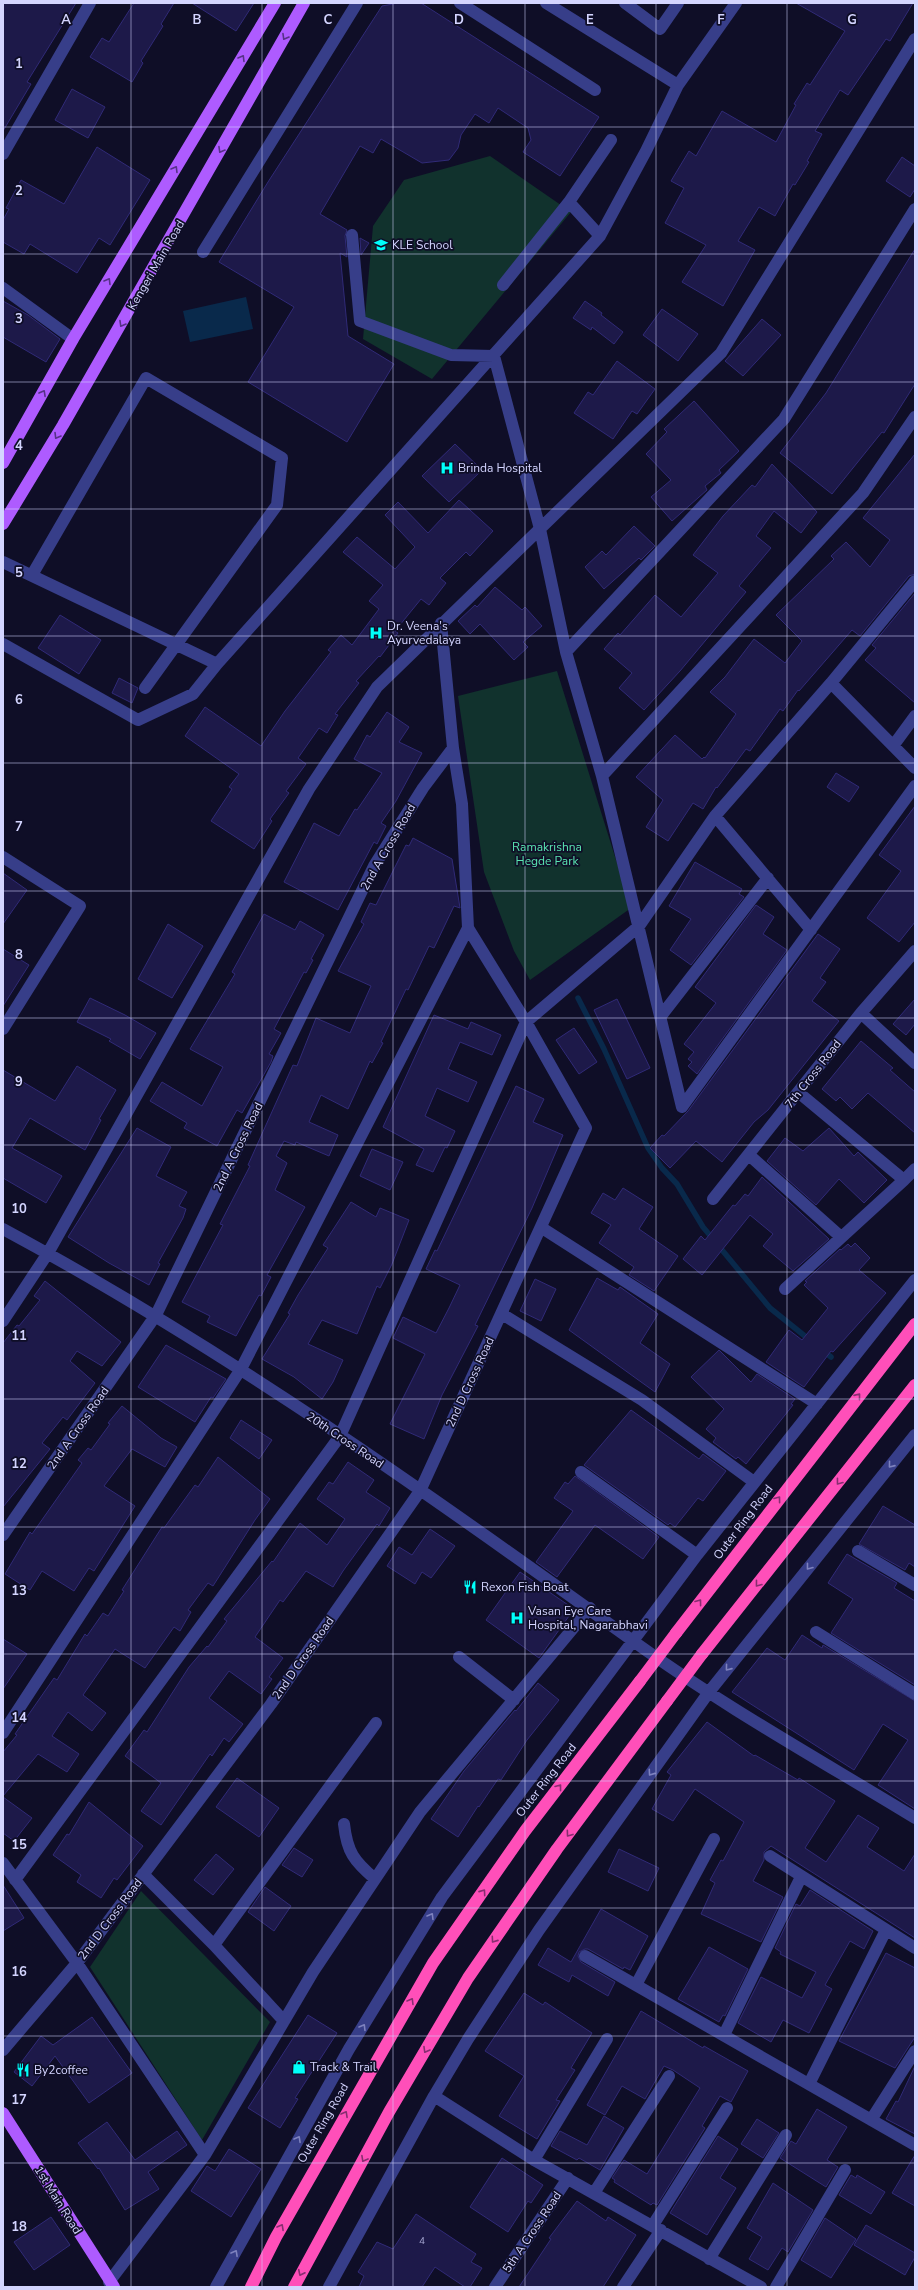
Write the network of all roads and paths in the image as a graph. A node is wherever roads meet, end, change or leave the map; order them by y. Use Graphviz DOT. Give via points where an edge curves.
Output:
graph roads {
  1 [pos="90,3"];
  2 [pos="275,3"];
  3 [pos="304,3"];
  4 [pos="357,3"];
  5 [pos="460,3"];
  6 [pos="546,3"];
  7 [pos="625,3"];
  8 [pos="678,3"];
  9 [pos="736,3"];
  10 [pos="915,39"];
  11 [pos="678,85"];
  12 [pos="595,90"];
  13 [pos="611,140"];
  14 [pos="3,154"];
  15 [pos="569,202"];
  16 [pos="915,209"];
  17 [pos="352,235"];
  18 [pos="600,236"];
  19 [pos="202,252"];
  20 [pos="504,285"];
  21 [pos="3,288"];
  22 [pos="73,339"];
  23 [pos="494,356"];
  24 [pos="915,417"];
  25 [pos="3,464"];
  26 [pos="3,524"];
  27 [pos="540,529"];
  28 [pos="3,562"];
  29 [pos="32,575"];
  30 [pos="915,581"];
  31 [pos="441,623"];
  32 [pos="3,644"];
  33 [pos="176,645"];
  34 [pos="566,652"];
  35 [pos="217,664"];
  36 [pos="831,683"];
  37 [pos="145,688"];
  38 [pos="915,716"];
  39 [pos="893,746"];
  40 [pos="453,748"];
  41 [pos="915,768"];
  42 [pos="602,776"];
  43 [pos="915,786"];
  44 [pos="715,816"];
  45 [pos="3,857"];
  46 [pos="768,878"];
  47 [pos="639,926"];
  48 [pos="468,928"];
  49 [pos="811,930"];
  50 [pos="915,951"];
  51 [pos="861,1013"];
  52 [pos="661,1016"];
  53 [pos="526,1022"];
  54 [pos="3,1029"];
  55 [pos="915,1063"];
  56 [pos="798,1092"];
  57 [pos="749,1155"];
  58 [pos="915,1169"];
  59 [pos="904,1180"];
  60 [pos="713,1199"];
  61 [pos="542,1228"];
  62 [pos="3,1229"];
  63 [pos="841,1237"];
  64 [pos="48,1253"];
  65 [pos="915,1280"];
  66 [pos="785,1289"];
  67 [pos="502,1314"];
  68 [pos="156,1315"];
  69 [pos="3,1321"];
  70 [pos="915,1324"];
  71 [pos="241,1369"];
  72 [pos="915,1385"];
  73 [pos="817,1404"];
  74 [pos="915,1435"];
  75 [pos="340,1436"];
  76 [pos="581,1472"];
  77 [pos="754,1482"];
  78 [pos="420,1491"];
  79 [pos="3,1535"];
  80 [pos="858,1551"];
  81 [pos="697,1555"];
  82 [pos="915,1585"];
  83 [pos="590,1608"];
  84 [pos="816,1632"];
  85 [pos="633,1641"];
  86 [pos="459,1657"];
  87 [pos="709,1692"];
  88 [pos="915,1694"];
  89 [pos="514,1700"];
  90 [pos="376,1723"];
  91 [pos="3,1733"];
  92 [pos="915,1818"];
  93 [pos="344,1824"];
  94 [pos="714,1839"];
  95 [pos="770,1856"];
  96 [pos="3,1863"];
  97 [pos="144,1874"];
  98 [pos="801,1877"];
  99 [pos="375,1879"];
  100 [pos="16,1880"];
  101 [pos="886,1930"];
  102 [pos="214,1945"];
  103 [pos="915,1948"];
  104 [pos="585,1956"];
  105 [pos="78,1963"];
  106 [pos="636,1985"];
  107 [pos="284,2021"];
  108 [pos="724,2036"];
  109 [pos="607,2039"];
  110 [pos="3,2050"];
  111 [pos="915,2051"];
  112 [pos="669,2076"];
  113 [pos="809,2084"];
  114 [pos="434,2096"];
  115 [pos="727,2108"];
  116 [pos="3,2113"];
  117 [pos="871,2120"];
  118 [pos="786,2135"];
  119 [pos="915,2145"];
  120 [pos="205,2155"];
  121 [pos="534,2160"];
  122 [pos="845,2170"];
  123 [pos="568,2178"];
  124 [pos="594,2193"];
  125 [pos="657,2228"];
  126 [pos="710,2259"];
  127 [pos="111,2284"];
  128 [pos="753,2285"];
  129 [pos="216,2287"];
  130 [pos="250,2287"];
  131 [pos="294,2287"];
  132 [pos="329,2287"];
  133 [pos="495,2287"];
  134 [pos="623,2287"];
  135 [pos="776,2287"];
  1 -- 14 [label="street"];
  22 -- 2 [label="main road, one-way"];
  3 -- 26 [label="main road, Kengeri Main Road, one-way" via="67,418"];
  4 -- 19 [label="street"];
  5 -- 12 [label="street"];
  6 -- 11 [label="street"];
  7 -- 8 [label="street" via="660,29"];
  9 -- 11 [label="street"];
  10 -- 27 [label="street" via="722,353"];
  11 -- 18 [label="street"];
  13 -- 15 [label="street"];
  15 -- 18 [label="street"];
  15 -- 20 [label="street"];
  16 -- 34 [label="street" via="784,419"];
  17 -- 23 [label="street" via="360,321 451,355"];
  18 -- 23 [label="street"];
  21 -- 22 [label="street"];
  25 -- 22 [label="main road, one-way"];
  23 -- 27 [label="street"];
  23 -- 35 [label="street"];
  24 -- 42 [label="street" via="863,493"];
  27 -- 31 [label="street"];
  27 -- 34 [label="street"];
  28 -- 29 [label="street"];
  29 -- 33 [label="street"];
  29 -- 33 [label="street" via="146,378 282,458 277,505"];
  30 -- 36 [label="street"];
  31 -- 40 [label="street"];
  31 -- 64 [label="street" via="377,687 309,789"];
  32 -- 35 [label="street" via="138,720 193,694"];
  33 -- 35 [label="street"];
  33 -- 37 [label="street"];
  34 -- 42 [label="street"];
  36 -- 39 [label="street"];
  36 -- 44 [label="street"];
  38 -- 39 [label="street"];
  39 -- 41 [label="street"];
  40 -- 48 [label="street" via="462,804"];
  40 -- 68 [label="street, 2nd A Cross Road" via="423,788 374,866"];
  42 -- 47 [label="street"];
  43 -- 49 [label="street"];
  44 -- 46 [label="street"];
  44 -- 47 [label="street"];
  45 -- 54 [label="street" via="80,906"];
  46 -- 49 [label="street"];
  46 -- 52 [label="street"];
  47 -- 52 [label="street"];
  47 -- 53 [label="street"];
  48 -- 53 [label="street"];
  48 -- 71 [label="street"];
  49 -- 52 [label="street" via="682,1108"];
  50 -- 51 [label="street, 7th Cross Road"];
  51 -- 55 [label="street"];
  51 -- 56 [label="street, 7th Cross Road"];
  53 -- 61 [label="street, 2nd D Cross Road" via="586,1128"];
  53 -- 75 [label="street"];
  56 -- 57 [label="street, 7th Cross Road"];
  56 -- 59 [label="street"];
  57 -- 60 [label="street, 7th Cross Road"];
  57 -- 63 [label="street"];
  58 -- 59 [label="street"];
  59 -- 63 [label="street"];
  61 -- 67 [label="street, 2nd D Cross Road"];
  61 -- 73 [label="street"];
  62 -- 64 [label="street, 20th Cross Road"];
  63 -- 66 [label="street"];
  64 -- 68 [label="street, 20th Cross Road"];
  64 -- 69 [label="street"];
  65 -- 73 [label="street"];
  67 -- 77 [label="street" via="642,1400"];
  67 -- 78 [label="street, 2nd D Cross Road"];
  68 -- 71 [label="street, 20th Cross Road"];
  68 -- 79 [label="street, 2nd A Cross Road"];
  130 -- 70 [label="highway, Outer Ring Road, one-way, bridge" via="352,2101 434,1963 525,1831"];
  71 -- 75 [label="street, 20th Cross Road"];
  71 -- 91 [label="street"];
  72 -- 131 [label="highway, one-way, bridge" via="702,1654 558,1849 468,1978 390,2112"];
  73 -- 77 [label="street"];
  74 -- 87 [label="street, one-way"];
  75 -- 78 [label="street, 20th Cross Road"];
  75 -- 100 [label="street"];
  76 -- 81 [label="street"];
  77 -- 81 [label="street"];
  78 -- 83 [label="street, 20th Cross Road"];
  78 -- 97 [label="street, 2nd D Cross Road" via="271,1704"];
  80 -- 82 [label="street"];
  81 -- 85 [label="street"];
  83 -- 85 [label="street, 20th Cross Road"];
  83 -- 89 [label="street"];
  84 -- 88 [label="street"];
  85 -- 87 [label="street, 20th Cross Road"];
  129 -- 85 [label="street, one-way" via="349,2049 442,1897"];
  86 -- 89 [label="street"];
  87 -- 92 [label="street, 20th Cross Road"];
  87 -- 114 [label="street, one-way" via="539,1930"];
  89 -- 99 [label="street" via="420,1812"];
  90 -- 102 [label="street"];
  93 -- 99 [label="street" via="346,1844 353,1858"];
  94 -- 106 [label="street"];
  95 -- 98 [label="street"];
  96 -- 100 [label="street"];
  97 -- 102 [label="street"];
  97 -- 105 [label="street, 2nd D Cross Road"];
  98 -- 101 [label="street"];
  98 -- 108 [label="street"];
  99 -- 107 [label="street" via="313,1972"];
  100 -- 105 [label="street"];
  101 -- 103 [label="street"];
  101 -- 113 [label="street"];
  102 -- 107 [label="street"];
  104 -- 106 [label="street"];
  105 -- 110 [label="street, 2nd D Cross Road"];
  105 -- 120 [label="street"];
  106 -- 108 [label="street"];
  107 -- 120 [label="street"];
  108 -- 113 [label="street"];
  109 -- 121 [label="street"];
  111 -- 117 [label="street"];
  112 -- 124 [label="street"];
  113 -- 117 [label="street"];
  114 -- 121 [label="street"];
  114 -- 132 [label="street"];
  115 -- 125 [label="street"];
  116 -- 127 [label="main road, 1st Main Road"];
  117 -- 119 [label="street"];
  118 -- 126 [label="street"];
  120 -- 127 [label="street"];
  121 -- 123 [label="street"];
  122 -- 135 [label="street"];
  123 -- 124 [label="street"];
  123 -- 133 [label="street, 5th A Cross Road"];
  124 -- 125 [label="street"];
  125 -- 126 [label="street"];
  125 -- 134 [label="street"];
  126 -- 128 [label="street"];
}
